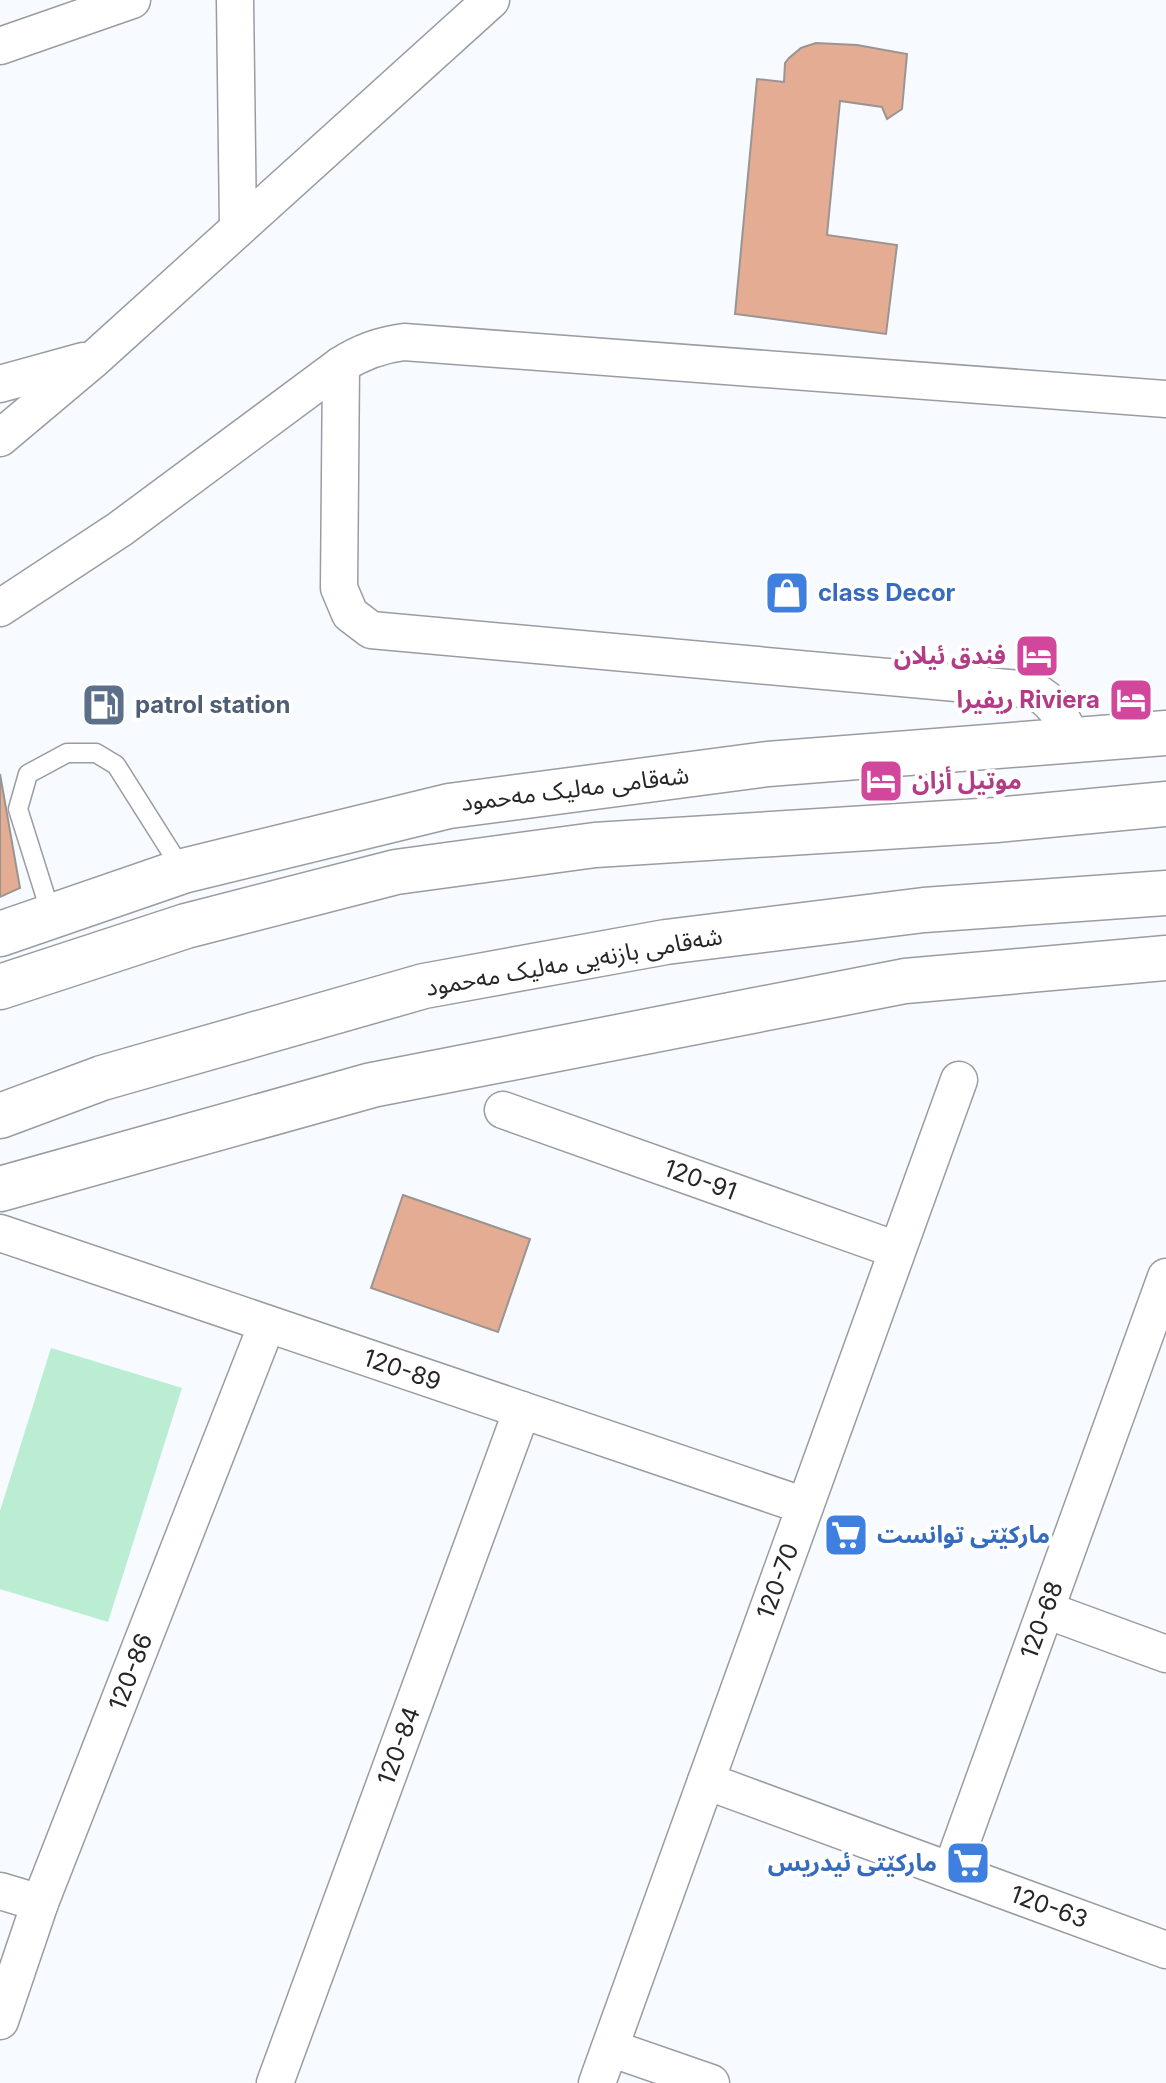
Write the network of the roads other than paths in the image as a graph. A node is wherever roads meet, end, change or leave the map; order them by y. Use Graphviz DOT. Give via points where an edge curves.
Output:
graph roads {
  1 [pos="235,0"];
  2 [pos="491,0"];
  3 [pos="113,3"];
  4 [pos="0,46"];
  5 [pos="238,227"];
  6 [pos="94,359"];
  7 [pos="341,365"];
  8 [pos="0,384"];
  9 [pos="1166,399"];
  10 [pos="0,438"];
  11 [pos="0,608"];
  12 [pos="1166,733"];
  13 [pos="1072,740"];
  14 [pos="1166,804"];
  15 [pos="183,871"];
  16 [pos="1166,893"];
  17 [pos="51,914"];
  18 [pos="0,934"];
  19 [pos="1166,958"];
  20 [pos="0,987"];
  21 [pos="959,1080"];
  22 [pos="503,1110"];
  23 [pos="0,1116"];
  24 [pos="0,1189"];
  25 [pos="0,1233"];
  26 [pos="897,1250"];
  27 [pos="1166,1277"];
  28 [pos="267,1324"];
  29 [pos="1151,1364"];
  30 [pos="522,1410"];
  31 [pos="805,1506"];
  32 [pos="1046,1610"];
  33 [pos="1166,1654"];
  34 [pos="706,1781"];
  35 [pos="951,1871"];
  36 [pos="0,1891"];
  37 [pos="40,1903"];
  38 [pos="1166,1950"];
  39 [pos="0,2021"];
  40 [pos="610,2048"];
  41 [pos="275,2083"];
  42 [pos="597,2083"];
  43 [pos="711,2083"];
  1 -- 5 [label="street"];
  2 -- 5 [label="street"];
  3 -- 4 [label="street"];
  5 -- 6 [label="street"];
  6 -- 8 [label="street"];
  6 -- 10 [label="street"];
  7 -- 9 [label="street" via="374,347 404,342"];
  7 -- 11 [label="street" via="120,529"];
  7 -- 13 [label="street" via="339,588 350,614 371,630 1032,690 1058,710"];
  12 -- 13 [label="main road, شەقامی مەلیک مەحمود"];
  13 -- 15 [label="main road, شەقامی مەلیک مەحمود" via="768,764 449,806"];
  14 -- 20 [label="main road" via="595,845 396,872 186,926"];
  15 -- 17 [label="main road, شەقامی مەلیک مەحمود"];
  15 -- 17 [label="lane" via="116,765 96,753 67,753 28,774 18,809"];
  16 -- 23 [label="main road, شەقامی بازنەیی مەلیک مەحمود" via="924,910 681,940 424,986 102,1078"];
  17 -- 18 [label="main road, شەقامی مەلیک مەحمود"];
  19 -- 24 [label="main road" via="905,981 372,1085"];
  21 -- 26 [label="street, 120-70"];
  22 -- 26 [label="street, 120-91"];
  25 -- 28 [label="street, 120-89"];
  26 -- 31 [label="street, 120-70"];
  27 -- 29 [label="street, 120-68"];
  28 -- 30 [label="street, 120-89"];
  28 -- 37 [label="street, 120-86"];
  29 -- 32 [label="street, 120-68"];
  30 -- 31 [label="street, 120-89"];
  30 -- 41 [label="street, 120-84"];
  31 -- 34 [label="street, 120-70"];
  32 -- 33 [label="street"];
  32 -- 35 [label="street, 120-68"];
  34 -- 35 [label="street, 120-63"];
  34 -- 40 [label="street, 120-70"];
  35 -- 38 [label="street, 120-63"];
  36 -- 37 [label="street"];
  37 -- 39 [label="street, 120-86"];
  40 -- 42 [label="street, 120-70"];
  40 -- 43 [label="street"];
}
